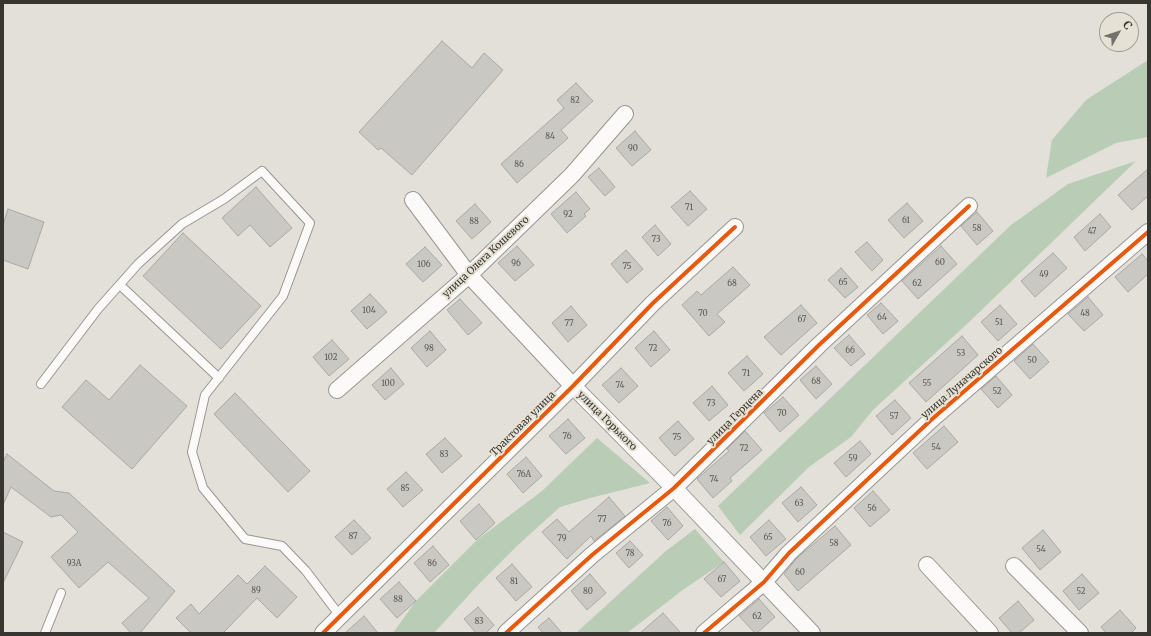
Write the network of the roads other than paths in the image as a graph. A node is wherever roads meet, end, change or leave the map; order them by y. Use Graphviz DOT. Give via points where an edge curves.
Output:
graph roads {
  1 [pos="625,114"];
  2 [pos="413,200"];
  3 [pos="969,206"];
  4 [pos="735,227"];
  5 [pos="1148,232"];
  6 [pos="469,275"];
  7 [pos="120,284"];
  8 [pos="219,378"];
  9 [pos="41,384"];
  10 [pos="573,386"];
  11 [pos="337,390"];
  12 [pos="674,488"];
  13 [pos="927,565"];
  14 [pos="1014,566"];
  15 [pos="764,582"];
  16 [pos="62,593"];
  17 [pos="340,616"];
  18 [pos="45,633"];
  19 [pos="322,633"];
  20 [pos="506,633"];
  21 [pos="704,633"];
  22 [pos="812,633"];
  23 [pos="990,633"];
  24 [pos="1080,633"];
  1 -- 6 [label="street, улица Олега Кошевого" via="572,175"];
  2 -- 6 [label="street, улица Горького"];
  3 -- 12 [label="street, улица Герцена" via="819,345"];
  4 -- 10 [label="street, Трактовая улица" via="653,303"];
  5 -- 15 [label="street, улица Луначарского" via="932,420 789,553"];
  6 -- 10 [label="street, улица Горького"];
  6 -- 11 [label="street, улица Олега Кошевого"];
  7 -- 8 [label="lane"];
  7 -- 8 [label="lane" via="182,224 224,199 262,171 310,223 284,296"];
  7 -- 9 [label="lane"];
  8 -- 17 [label="lane" via="205,394 192,452 203,488 245,539 282,546 306,571"];
  10 -- 12 [label="street, улица Горького"];
  10 -- 17 [label="street, Трактовая улица"];
  12 -- 15 [label="street, улица Горького"];
  12 -- 20 [label="street, улица Герцена" via="592,555"];
  13 -- 23 [label="street"];
  14 -- 24 [label="street"];
  15 -- 21 [label="street, улица Луначарского"];
  15 -- 22 [label="street, улица Горького"];
  16 -- 18 [label="lane"];
  17 -- 19 [label="street, Трактовая улица"];
}
